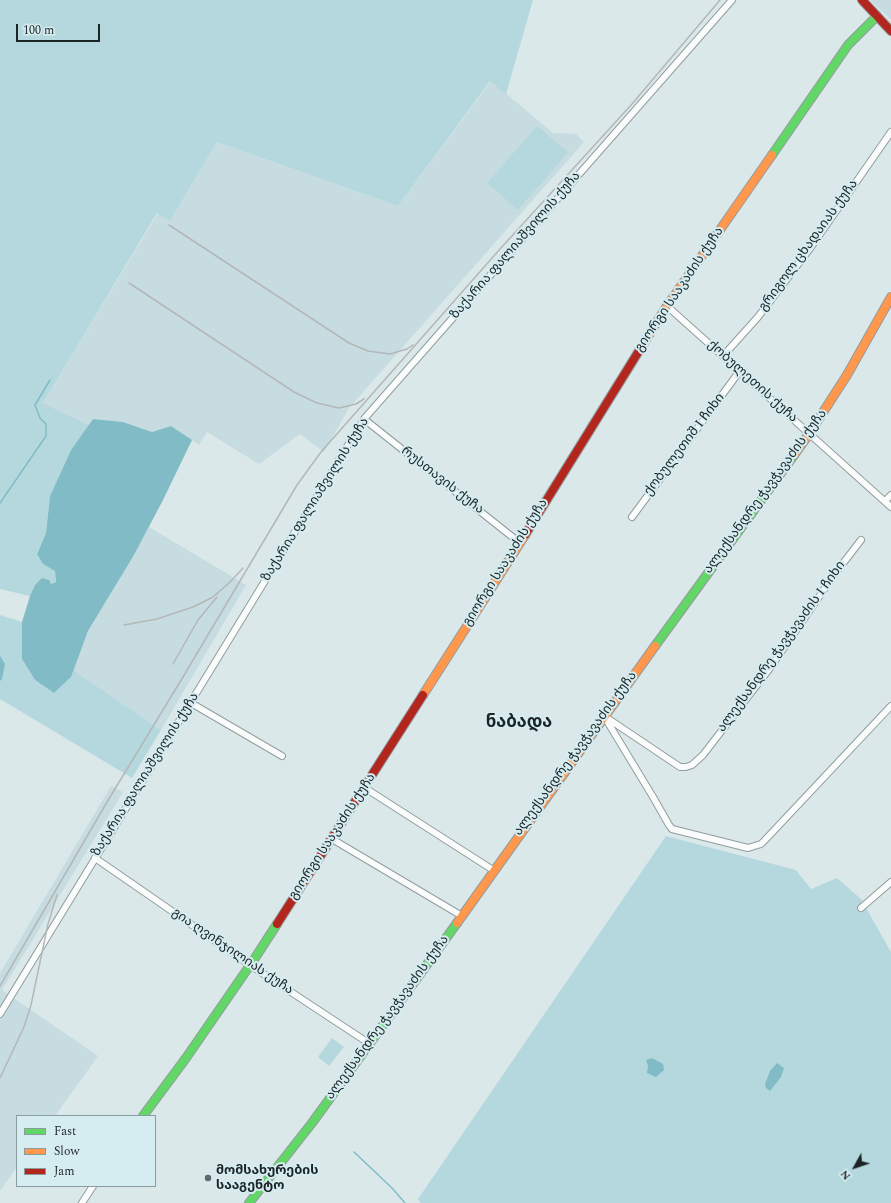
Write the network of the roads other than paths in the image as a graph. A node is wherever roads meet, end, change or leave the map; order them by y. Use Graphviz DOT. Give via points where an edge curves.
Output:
graph roads {
  1 [pos="732,0"];
  2 [pos="862,0"];
  3 [pos="877,16"];
  4 [pos="891,31"];
  5 [pos="891,132"];
  6 [pos="891,298"];
  7 [pos="667,306"];
  8 [pos="723,356"];
  9 [pos="739,372"];
  10 [pos="364,419"];
  11 [pos="809,434"];
  12 [pos="891,495"];
  13 [pos="885,502"];
  14 [pos="891,507"];
  15 [pos="632,517"];
  16 [pos="861,540"];
  17 [pos="520,543"];
  18 [pos="191,703"];
  19 [pos="891,706"];
  20 [pos="604,716"];
  21 [pos="282,756"];
  22 [pos="365,788"];
  23 [pos="332,840"];
  24 [pos="95,858"];
  25 [pos="493,870"];
  26 [pos="891,882"];
  27 [pos="861,908"];
  28 [pos="462,916"];
  29 [pos="250,965"];
  30 [pos="0,1014"];
  31 [pos="370,1044"];
  32 [pos="144,1115"];
  33 [pos="93,1187"];
  34 [pos="82,1203"];
  35 [pos="249,1203"];
  1 -- 10 [label="street, ზაქარია ფალიაშვილის ქუჩა"];
  2 -- 3 [label="street"];
  3 -- 4 [label="street"];
  3 -- 7 [label="street, გიორგი სააკაძის ქუჩა" via="848,45"];
  5 -- 8 [label="street, გრიგოლ ცხადაიას ქუჩა" via="811,247 758,317"];
  6 -- 11 [label="street, ალექსანდრე ჭავჭავაძის ქუჩა" via="847,375"];
  7 -- 8 [label="street, ქობულეთის ქუჩა"];
  7 -- 17 [label="street, გიორგი სააკაძის ქუჩა"];
  8 -- 9 [label="street, ქობულეთის ქუჩა"];
  9 -- 11 [label="street, ქობულეთის ქუჩა"];
  9 -- 15 [label="street, ქობულეთიშ I ჩიხი"];
  10 -- 17 [label="street, რუსთავის ქუჩა"];
  10 -- 18 [label="street, ზაქარია ფალიაშვილის ქუჩა"];
  11 -- 13 [label="street, ქობულეთის ქუჩა"];
  11 -- 20 [label="street, ალექსანდრე ჭავჭავაძის ქუჩა"];
  12 -- 13 [label="street"];
  13 -- 14 [label="street, ქობულეთის ქუჩა"];
  16 -- 20 [label="street, ალექსანდრე ჭავჭავაძის I ჩიხი" via="770,668 703,756 692,765 680,767"];
  17 -- 22 [label="street, გიორგი სააკაძის ქუჩა"];
  18 -- 21 [label="street"];
  18 -- 24 [label="street, ზაქარია ფალიაშვილის ქუჩა"];
  19 -- 20 [label="street" via="765,840 755,847 748,848 672,829"];
  20 -- 25 [label="street, ალექსანდრე ჭავჭავაძის ქუჩა"];
  22 -- 23 [label="street, გიორგი სააკაძის ქუჩა"];
  22 -- 25 [label="street"];
  23 -- 28 [label="street"];
  23 -- 29 [label="street, გიორგი სააკაძის ქუჩა"];
  24 -- 29 [label="street, გია ღვინჯილიას ქუჩა"];
  24 -- 30 [label="street, ზაქარია ფალიაშვილის ქუჩა"];
  25 -- 28 [label="street, ალექსანდრე ჭავჭავაძის ქუჩა"];
  26 -- 27 [label="street"];
  28 -- 31 [label="street, ალექსანდრე ჭავჭავაძის ქუჩა"];
  29 -- 31 [label="street, გია ღვინჯილიას ქუჩა"];
  29 -- 32 [label="street, გიორგი სააკაძის ქუჩა"];
  31 -- 35 [label="street, ალექსანდრე ჭავჭავაძის ქუჩა"];
  33 -- 34 [label="street"];
}
